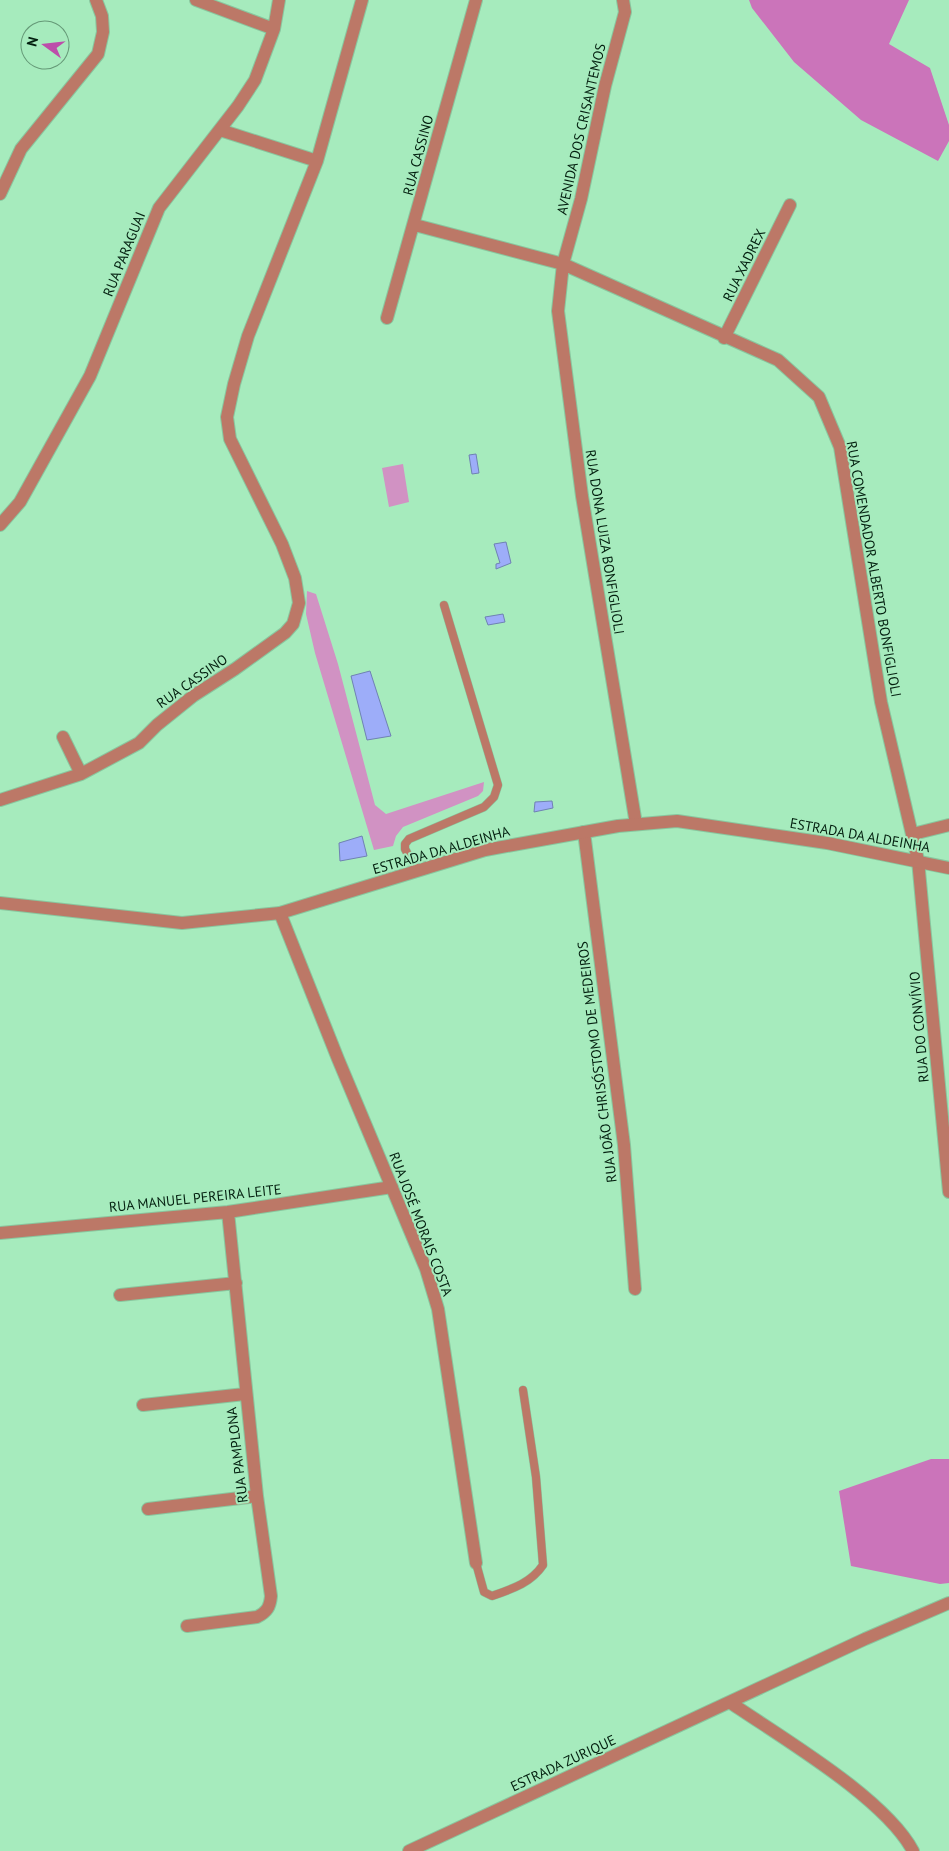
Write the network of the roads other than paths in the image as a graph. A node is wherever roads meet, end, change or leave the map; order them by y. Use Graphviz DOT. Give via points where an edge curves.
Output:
graph roads {
  1 [pos="96,0"];
  2 [pos="196,0"];
  3 [pos="279,0"];
  4 [pos="362,0"];
  5 [pos="476,0"];
  6 [pos="623,0"];
  7 [pos="274,29"];
  8 [pos="220,130"];
  9 [pos="317,161"];
  10 [pos="0,194"];
  11 [pos="790,205"];
  12 [pos="415,225"];
  13 [pos="563,264"];
  14 [pos="387,318"];
  15 [pos="724,338"];
  16 [pos="0,525"];
  17 [pos="444,605"];
  18 [pos="63,737"];
  19 [pos="82,774"];
  20 [pos="0,800"];
  21 [pos="636,824"];
  22 [pos="949,825"];
  23 [pos="584,832"];
  24 [pos="913,834"];
  25 [pos="918,860"];
  26 [pos="949,868"];
  27 [pos="417,871"];
  28 [pos="0,904"];
  29 [pos="280,913"];
  30 [pos="392,1187"];
  31 [pos="949,1192"];
  32 [pos="228,1212"];
  33 [pos="0,1233"];
  34 [pos="236,1283"];
  35 [pos="635,1289"];
  36 [pos="120,1295"];
  37 [pos="523,1390"];
  38 [pos="246,1394"];
  39 [pos="143,1405"];
  40 [pos="257,1496"];
  41 [pos="148,1509"];
  42 [pos="476,1563"];
  43 [pos="949,1603"];
  44 [pos="187,1626"];
  45 [pos="731,1703"];
  46 [pos="409,1851"];
  47 [pos="913,1851"];
  1 -- 10 [label="street" via="103,32 98,54 21,149"];
  2 -- 7 [label="street"];
  3 -- 7 [label="street, RUA PARAGUAI"];
  4 -- 9 [label="street, RUA CASSINO"];
  5 -- 12 [label="street, RUA CASSINO"];
  6 -- 13 [label="street, AVENIDA DOS CRISANTEMOS" via="624,12"];
  7 -- 8 [label="street, RUA PARAGUAI" via="255,80"];
  8 -- 9 [label="street"];
  8 -- 16 [label="street, RUA PARAGUAI" via="159,208 90,376 20,502"];
  9 -- 19 [label="street, RUA CASSINO" via="248,336 227,417 230,439 282,544 298,590 299,603 293,624 236,669 193,696 139,742"];
  11 -- 15 [label="street, RUA XADREX"];
  12 -- 13 [label="street, RUA COMENDADOR ALBERTO BONFIGLIOLI"];
  12 -- 14 [label="street, RUA CASSINO"];
  13 -- 15 [label="street, RUA COMENDADOR ALBERTO BONFIGLIOLI"];
  13 -- 21 [label="street, RUA DONA LUIZA BONFIGLIOLI" via="558,312 577,459"];
  15 -- 24 [label="street, RUA COMENDADOR ALBERTO BONFIGLIOLI" via="778,360 800,378 819,397 840,446 881,702"];
  17 -- 27 [label="lane" via="498,785 494,797 484,808 409,839 405,844 406,850"];
  18 -- 19 [label="street"];
  19 -- 20 [label="street, RUA CASSINO"];
  21 -- 23 [label="street, ESTRADA DA ALDEINHA"];
  21 -- 25 [label="street, ESTRADA DA ALDEINHA" via="677,821"];
  22 -- 24 [label="street"];
  23 -- 27 [label="street, ESTRADA DA ALDEINHA" via="485,850"];
  23 -- 35 [label="street, RUA JOÃO CHRISÓSTOMO DE MEDEIROS" via="624,1145"];
  24 -- 25 [label="street, RUA COMENDADOR ALBERTO BONFIGLIOLI"];
  25 -- 26 [label="street, ESTRADA DA ALDEINHA"];
  25 -- 31 [label="street, RUA DO CONVÍVIO"];
  27 -- 29 [label="street, ESTRADA DA ALDEINHA"];
  28 -- 29 [label="street, ESTRADA DA ALDEINHA" via="182,923"];
  29 -- 30 [label="street, RUA JOSÉ MORAIS COSTA"];
  30 -- 32 [label="street, RUA MANUEL PEREIRA LEITE"];
  30 -- 42 [label="street, RUA JOSÉ MORAIS COSTA" via="426,1269 438,1310"];
  32 -- 33 [label="street, RUA MANUEL PEREIRA LEITE"];
  32 -- 34 [label="street, RUA PAMPLONA"];
  34 -- 36 [label="street"];
  34 -- 38 [label="street, RUA PAMPLONA"];
  37 -- 42 [label="lane" via="536,1477 543,1565 522,1585 492,1596 484,1592"];
  38 -- 39 [label="street"];
  38 -- 40 [label="street, RUA PAMPLONA"];
  40 -- 41 [label="street"];
  40 -- 44 [label="street, RUA PAMPLONA" via="272,1596 270,1605 257,1617"];
  43 -- 45 [label="street, ESTRADA ZURIQUE"];
  45 -- 46 [label="street, ESTRADA ZURIQUE"];
  45 -- 47 [label="street" via="887,1816"];
}
